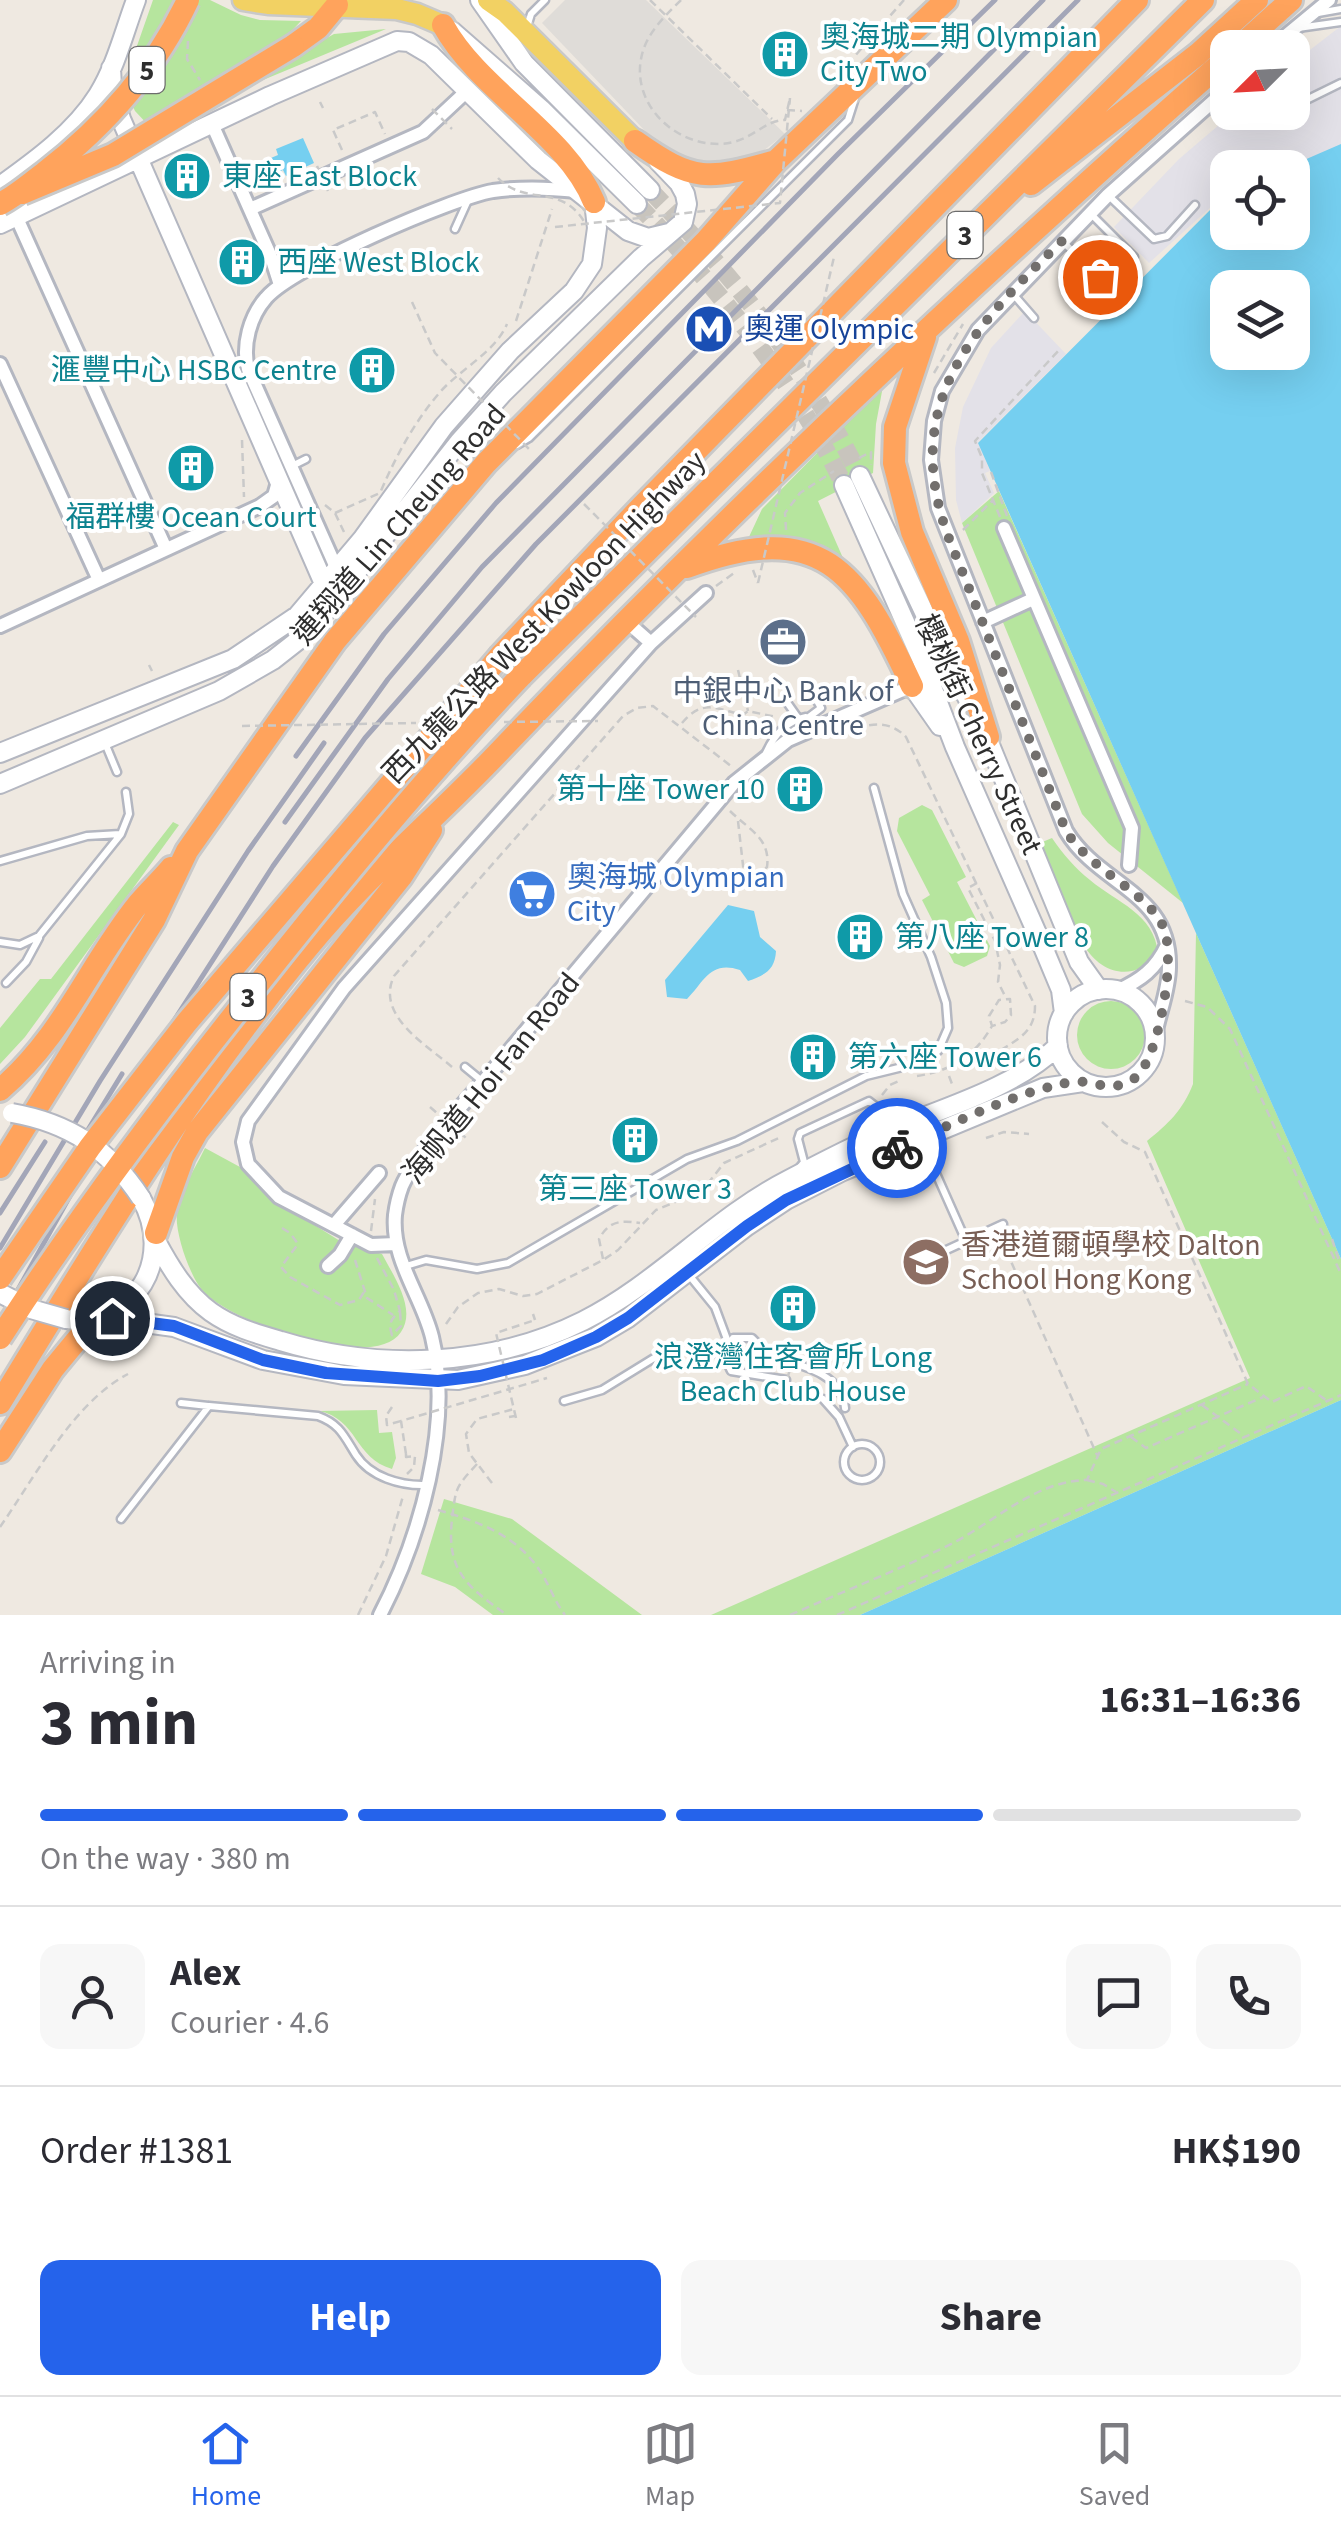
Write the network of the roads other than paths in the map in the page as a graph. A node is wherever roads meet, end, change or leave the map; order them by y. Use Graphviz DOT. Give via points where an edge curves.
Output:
graph roads {
  1 [pos="136,0"];
  2 [pos="188,0"];
  3 [pos="242,0"];
  4 [pos="480,0"];
  5 [pos="488,0"];
  6 [pos="530,0"];
  7 [pos="545,0"];
  8 [pos="946,0"];
  9 [pos="1138,0"];
  10 [pos="1203,0"];
  11 [pos="1257,0"];
  12 [pos="1292,0"];
  13 [pos="1330,0"];
  14 [pos="339,3"];
  15 [pos="1341,9"];
  16 [pos="534,11"];
  17 [pos="1312,14"];
  18 [pos="1341,22"];
  19 [pos="443,26"];
  20 [pos="1293,29"];
  21 [pos="1258,30"];
  22 [pos="529,36"];
  23 [pos="111,68"];
  24 [pos="1210,73"];
  25 [pos="860,81"];
  26 [pos="1341,83"];
  27 [pos="468,90"];
  28 [pos="1310,99"];
  29 [pos="1210,104"];
  30 [pos="212,124"];
  31 [pos="635,140"];
  32 [pos="138,158"];
  33 [pos="776,161"];
  34 [pos="650,190"];
  35 [pos="1108,195"];
  36 [pos="586,196"];
  37 [pos="469,197"];
  38 [pos="637,204"];
  39 [pos="8,205"];
  40 [pos="1196,205"];
  41 [pos="250,209"];
  42 [pos="1090,213"];
  43 [pos="678,228"];
  44 [pos="972,228"];
  45 [pos="455,229"];
  46 [pos="1062,241"];
  47 [pos="1134,257"];
  48 [pos="280,285"];
  49 [pos="1102,288"];
  50 [pos="1012,293"];
  51 [pos="1034,318"];
  52 [pos="928,329"];
  53 [pos="0,364"];
  54 [pos="306,459"];
  55 [pos="486,463"];
  56 [pos="291,466"];
  57 [pos="278,482"];
  58 [pos="1008,523"];
  59 [pos="166,550"];
  60 [pos="679,570"];
  61 [pos="99,580"];
  62 [pos="335,587"];
  63 [pos="706,594"];
  64 [pos="1032,599"];
  65 [pos="626,621"];
  66 [pos="983,622"];
  67 [pos="0,626"];
  68 [pos="651,643"];
  69 [pos="807,683"];
  70 [pos="912,686"];
  71 [pos="786,701"];
  72 [pos="798,718"];
  73 [pos="813,721"];
  74 [pos="61,729"];
  75 [pos="988,738"];
  76 [pos="105,742"];
  77 [pos="955,747"];
  78 [pos="0,753"];
  79 [pos="764,759"];
  80 [pos="117,772"];
  81 [pos="0,784"];
  82 [pos="874,788"];
  83 [pos="126,792"];
  84 [pos="448,806"];
  85 [pos="121,834"];
  86 [pos="188,851"];
  87 [pos="0,861"];
  88 [pos="1128,865"];
  89 [pos="39,936"];
  90 [pos="0,942"];
  91 [pos="1168,942"];
  92 [pos="6,983"];
  93 [pos="1108,990"];
  94 [pos="1064,1013"];
  95 [pos="1155,1035"];
  96 [pos="1058,1046"];
  97 [pos="465,1067"];
  98 [pos="483,1082"];
  99 [pos="1083,1082"];
  100 [pos="0,1090"];
  101 [pos="6,1113"];
  102 [pos="909,1122"];
  103 [pos="920,1138"];
  104 [pos="0,1168"];
  105 [pos="380,1173"];
  106 [pos="794,1177"];
  107 [pos="334,1225"];
  108 [pos="999,1226"];
  109 [pos="352,1235"];
  110 [pos="156,1237"];
  111 [pos="966,1241"];
  112 [pos="396,1244"];
  113 [pos="930,1258"];
  114 [pos="328,1266"];
  115 [pos="404,1266"];
  116 [pos="687,1273"];
  117 [pos="0,1278"];
  118 [pos="0,1293"];
  119 [pos="98,1318"];
  120 [pos="0,1338"];
  121 [pos="728,1342"];
  122 [pos="693,1352"];
  123 [pos="762,1353"];
  124 [pos="723,1354"];
  125 [pos="654,1358"];
  126 [pos="436,1360"];
  127 [pos="750,1374"];
  128 [pos="786,1380"];
  129 [pos="438,1381"];
  130 [pos="823,1399"];
  131 [pos="564,1401"];
  132 [pos="0,1403"];
  133 [pos="180,1403"];
  134 [pos="209,1406"];
  135 [pos="846,1408"];
  136 [pos="853,1447"];
  137 [pos="0,1451"];
  138 [pos="426,1485"];
  139 [pos="121,1519"];
  140 [pos="380,1615"];
  1 -- 23 [label="main road"];
  2 -- 39 [label="highway, 5, bridge" via="129,93"];
  3 -- 14 [label="main road"];
  4 -- 34 [label="main road" via="524,62"];
  5 -- 22 [label="main road"];
  6 -- 16 [label="lane"];
  7 -- 16 [label="lane"];
  8 -- 25 [label="highway, 連翔道 Lin Cheung Road"];
  9 -- 117 [label="highway, 西九龍公路 West Kowloon Highway / 3, bridge" via="502,655 186,1022"];
  10 -- 44 [label="highway, 西九龍公路 West Kowloon Highway / 3"];
  11 -- 44 [label="highway" via="1198,54"];
  12 -- 21 [label="highway"];
  13 -- 17 [label="street"];
  14 -- 19 [label="main road" via="397,9"];
  14 -- 39 [label="highway, bridge" via="294,46 113,154"];
  15 -- 17 [label="lane"];
  16 -- 22 [label="lane"];
  17 -- 20 [label="street"];
  18 -- 20 [label="lane"];
  19 -- 36 [label="highway" via="459,52 578,171"];
  19 -- 38 [label="main road" via="528,97"];
  22 -- 31 [label="main road"];
  23 -- 32 [label="main road" via="115,103"];
  23 -- 39 [label="main road" via="82,116 40,156"];
  24 -- 52 [label="highway"];
  25 -- 33 [label="highway, 連翔道 Lin Cheung Road"];
  25 -- 55 [label="lane" via="848,120 529,438"];
  26 -- 28 [label="lane"];
  27 -- 30 [label="main road" via="419,46 384,44"];
  27 -- 36 [label="main road" via="538,160"];
  27 -- 41 [label="street" via="423,132"];
  29 -- 35 [label="street"];
  30 -- 32 [label="main road"];
  30 -- 41 [label="street"];
  31 -- 33 [label="highway" via="664,162 707,177"];
  31 -- 43 [label="main road" via="684,194 686,215"];
  32 -- 39 [label="main road"];
  32 -- 57 [label="main road"];
  33 -- 55 [label="highway, 連翔道 Lin Cheung Road"];
  35 -- 40 [label="lane" via="1154,240 1167,236"];
  35 -- 42 [label="street"];
  36 -- 37 [label="street" via="524,188"];
  36 -- 43 [label="main road" via="638,236"];
  36 -- 62 [label="main road" via="596,242 584,278 422,446"];
  37 -- 45 [label="lane"];
  37 -- 48 [label="street"];
  39 -- 59 [label="street"];
  41 -- 48 [label="street"];
  42 -- 46 [label="street"];
  42 -- 47 [label="lane"];
  43 -- 62 [label="main road" via="503,393"];
  44 -- 120 [label="highway, 西九龍公路 West Kowloon Highway / 3, bridge" via="521,676 333,889 116,1166"];
  46 -- 49 [label="lane" via="1100,277"];
  46 -- 50 [label="street"];
  48 -- 56 [label="street" via="249,331 246,359"];
  50 -- 51 [label="lane"];
  50 -- 66 [label="street" via="978,330 942,391 930,460 938,508"];
  52 -- 60 [label="highway"];
  52 -- 75 [label="highway" via="894,427 894,463 912,532 958,641"];
  53 -- 61 [label="street"];
  54 -- 56 [label="lane"];
  55 -- 86 [label="highway, 連翔道 Lin Cheung Road" via="316,666"];
  56 -- 62 [label="street"];
  57 -- 59 [label="street" via="268,502"];
  57 -- 62 [label="main road"];
  58 -- 64 [label="street"];
  59 -- 61 [label="street"];
  60 -- 65 [label="highway"];
  60 -- 70 [label="highway" via="758,548 802,550 846,576 866,599"];
  61 -- 67 [label="street"];
  62 -- 74 [label="main road" via="247,652"];
  62 -- 76 [label="main road" via="299,641 244,678"];
  63 -- 68 [label="street"];
  64 -- 66 [label="street"];
  64 -- 88 [label="street" via="1132,828"];
  65 -- 68 [label="street"];
  65 -- 84 [label="highway"];
  66 -- 91 [label="street" via="1066,831 1094,864 1152,910"];
  68 -- 107 [label="street" via="344,988 248,1122 248,1164 259,1179"];
  69 -- 73 [label="lane" via="821,708"];
  70 -- 73 [label="street, 海帆道 Hoi Fan Road"];
  70 -- 77 [label="main road, 櫻桃街 Cherry Street"];
  71 -- 72 [label="lane"];
  72 -- 73 [label="lane"];
  72 -- 79 [label="lane" via="773,738"];
  73 -- 79 [label="street, 海帆道 Hoi Fan Road"];
  74 -- 76 [label="main road" via="93,729"];
  74 -- 78 [label="main road"];
  75 -- 77 [label="main road, 櫻桃街 Cherry Street" via="852,481"];
  75 -- 93 [label="main road, 櫻桃街 Cherry Street" via="1078,962"];
  76 -- 80 [label="lane"];
  76 -- 81 [label="main road"];
  77 -- 94 [label="main road, 櫻桃街 Cherry Street" via="1061,990"];
  79 -- 98 [label="street, 海帆道 Hoi Fan Road" via="731,779"];
  82 -- 115 [label="lane" via="903,894 946,1003 948,1028 938,1051 919,1063 866,1076 687,1160 508,1262 477,1269 426,1260"];
  83 -- 85 [label="lane" via="129,814"];
  84 -- 110 [label="highway" via="401,877 197,1132"];
  84 -- 132 [label="highway" via="386,861 264,1000 154,1157"];
  85 -- 87 [label="lane" via="87,836"];
  85 -- 89 [label="lane"];
  86 -- 100 [label="highway" via="138,904 40,1052"];
  86 -- 104 [label="highway, 連翔道 Lin Cheung Road" via="154,920"];
  89 -- 90 [label="lane" via="20,945"];
  89 -- 92 [label="lane"];
  91 -- 93 [label="street" via="1142,979"];
  91 -- 95 [label="street" via="1169,971"];
  93 -- 94 [label="main road" via="1076,1000"];
  93 -- 95 [label="main road" via="1143,1006"];
  94 -- 96 [label="main road"];
  95 -- 99 [label="main road" via="1150,1060 1133,1079 1109,1088"];
  96 -- 99 [label="main road"];
  96 -- 102 [label="main road" via="1022,1073"];
  97 -- 98 [label="lane"];
  98 -- 112 [label="street, 海帆道 Hoi Fan Road" via="402,1185"];
  99 -- 103 [label="main road" via="1043,1088"];
  101 -- 110 [label="main road, bridge" via="90,1141 142,1198"];
  102 -- 106 [label="main road"];
  102 -- 106 [label="lane" via="889,1124 869,1101 800,1133 804,1162"];
  103 -- 111 [label="lane"];
  103 -- 116 [label="main road" via="786,1200"];
  105 -- 107 [label="street"];
  106 -- 126 [label="main road" via="587,1319 518,1347"];
  107 -- 109 [label="street"];
  108 -- 111 [label="lane"];
  109 -- 112 [label="street" via="371,1246"];
  109 -- 114 [label="street"];
  110 -- 119 [label="main road" via="138,1290"];
  110 -- 126 [label="main road" via="193,1297 240,1328 350,1356"];
  111 -- 113 [label="lane"];
  112 -- 115 [label="street, 海帆道 Hoi Fan Road"];
  115 -- 126 [label="street, 海帆道 Hoi Fan Road"];
  116 -- 121 [label="lane" via="715,1307"];
  116 -- 129 [label="main road" via="628,1318 562,1352"];
  118 -- 119 [label="main road, bridge" via="66,1319"];
  119 -- 129 [label="main road" via="174,1326 306,1369"];
  119 -- 137 [label="highway" via="53,1369"];
  121 -- 123 [label="lane" via="752,1338"];
  121 -- 124 [label="lane"];
  122 -- 124 [label="lane"];
  123 -- 127 [label="lane"];
  123 -- 135 [label="lane" via="829,1377"];
  124 -- 127 [label="lane" via="731,1372"];
  125 -- 131 [label="lane" via="602,1390"];
  126 -- 129 [label="street, 海帆道 Hoi Fan Road"];
  127 -- 128 [label="lane"];
  129 -- 138 [label="street, 海帆道 Hoi Fan Road"];
  130 -- 136 [label="lane"];
  133 -- 134 [label="lane"];
  134 -- 138 [label="lane" via="318,1416 339,1426 368,1469 404,1486"];
  134 -- 139 [label="lane"];
  136 -- 136 [label="lane" via="864,1444 878,1454 878,1472 869,1479 852,1477 845,1468"];
  138 -- 140 [label="street, 海帆道 Hoi Fan Road" via="403,1570"];
}
